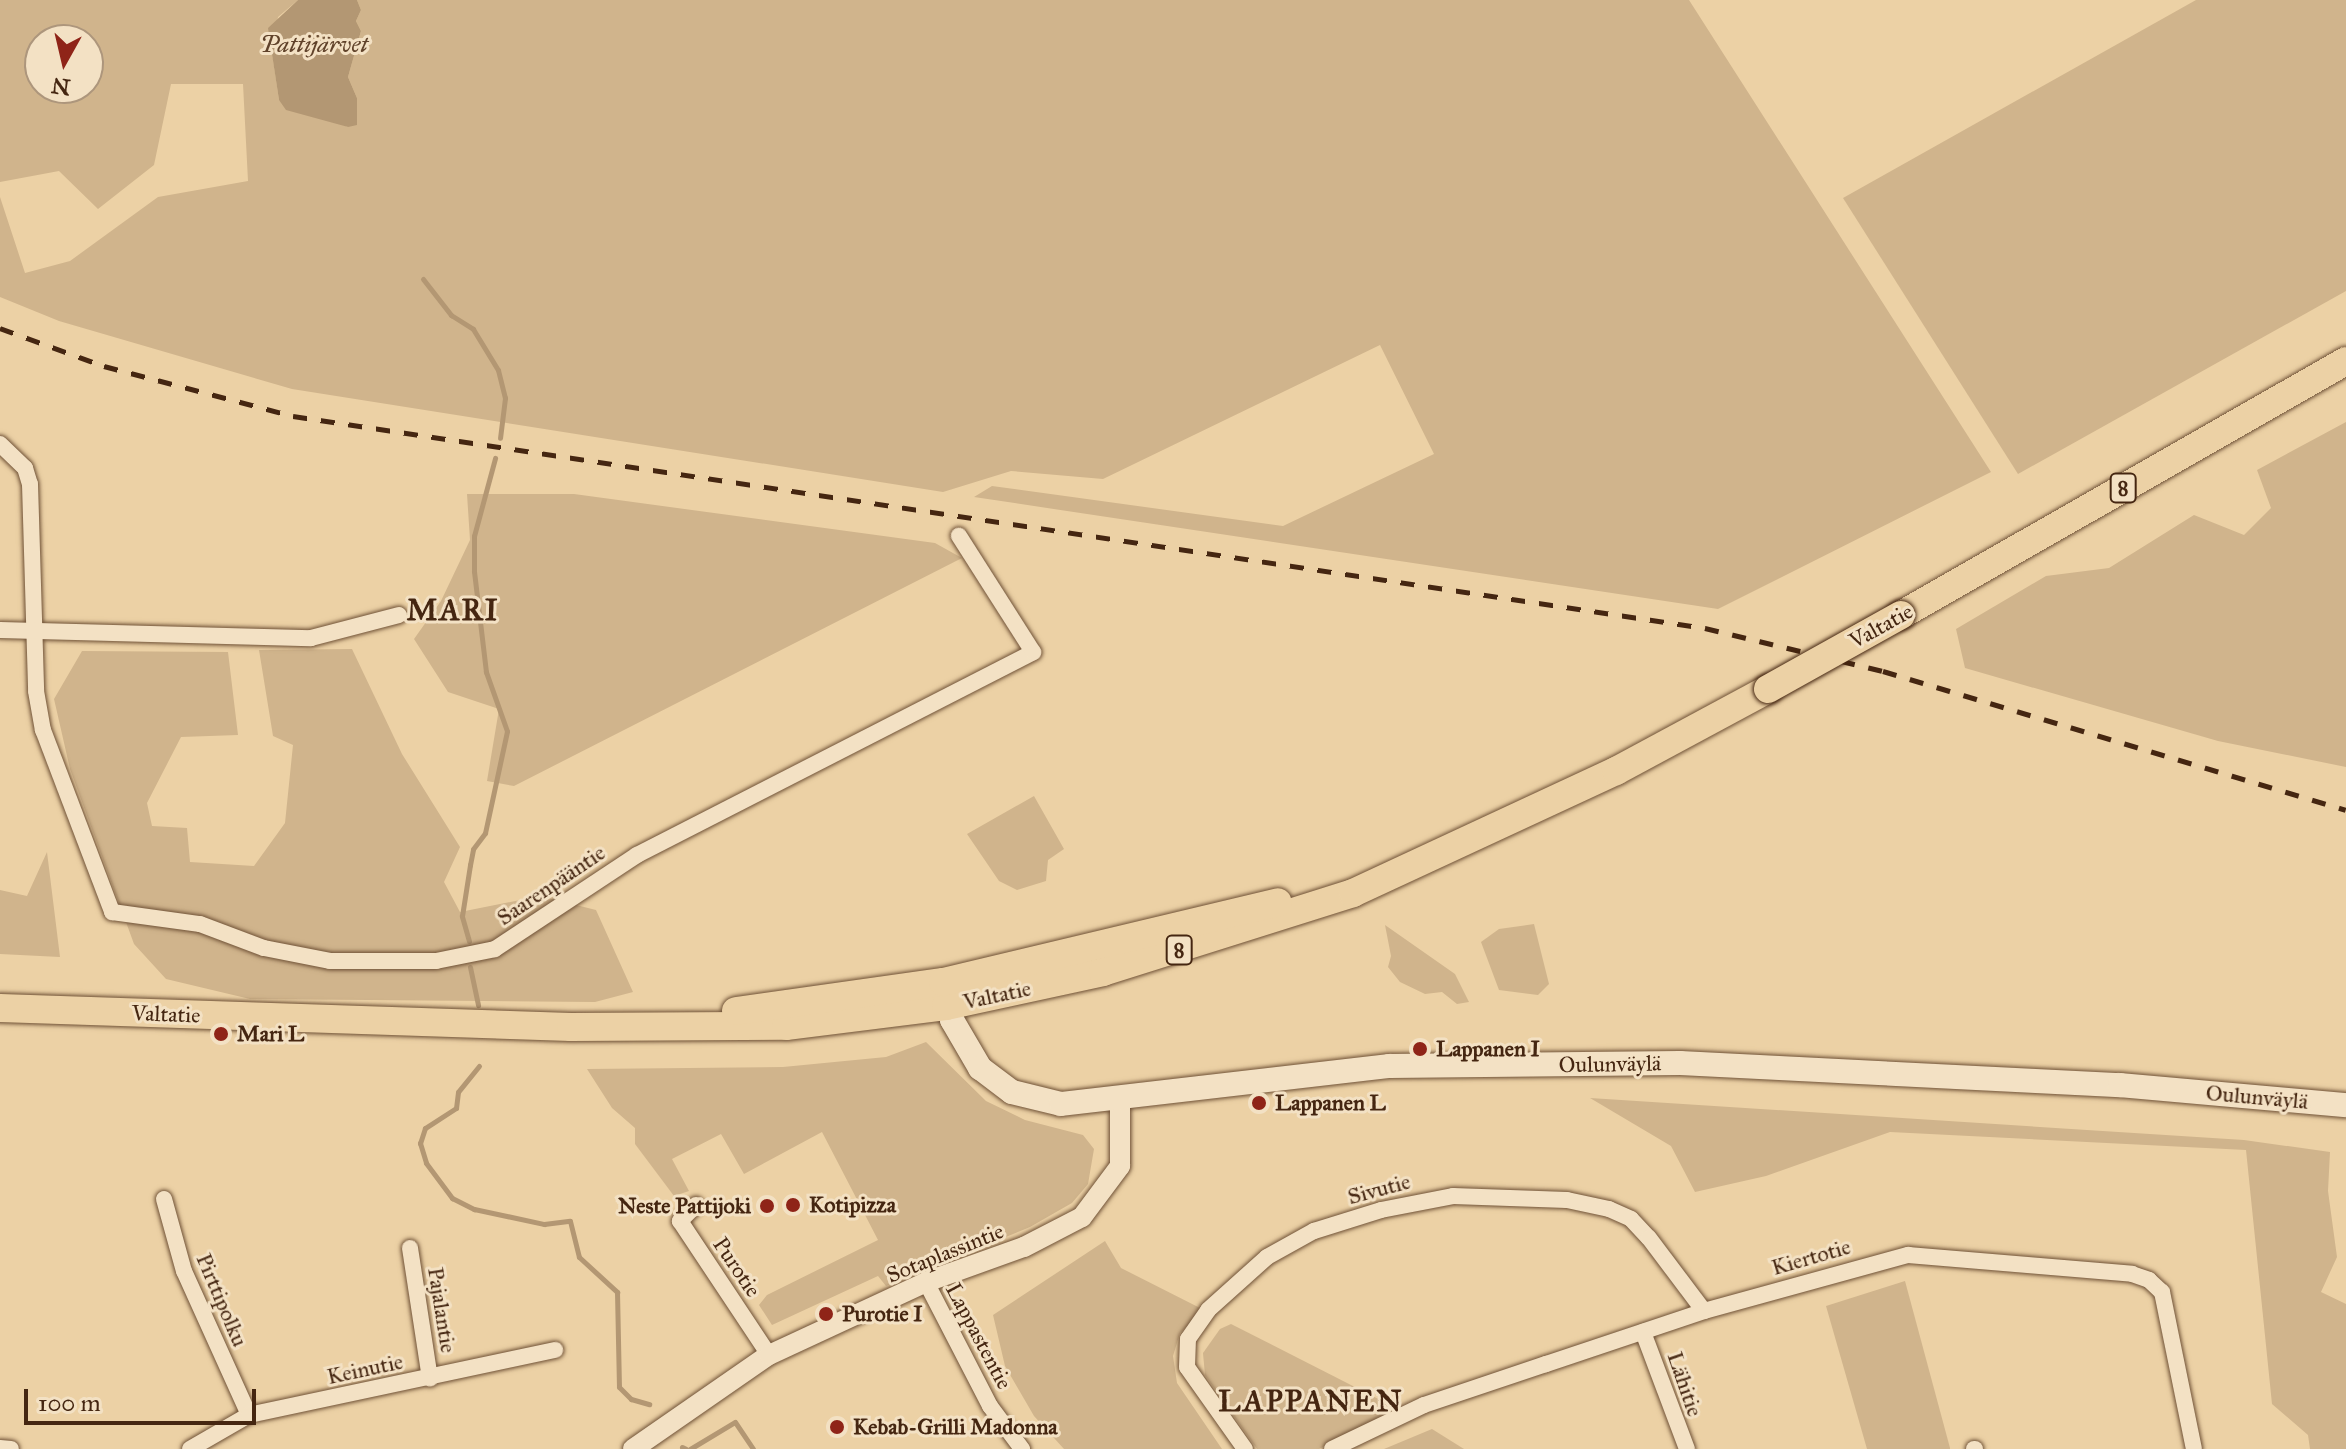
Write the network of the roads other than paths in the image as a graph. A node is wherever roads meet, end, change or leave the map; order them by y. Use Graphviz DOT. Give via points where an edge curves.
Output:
graph roads {
  1 [pos="2346,361"];
  2 [pos="0,444"];
  3 [pos="959,536"];
  4 [pos="399,615"];
  5 [pos="0,630"];
  6 [pos="34,631"];
  7 [pos="945,994"];
  8 [pos="0,1008"];
  9 [pos="1120,1100"];
  10 [pos="2346,1105"];
  11 [pos="164,1199"];
  12 [pos="696,1205"];
  13 [pos="410,1248"];
  14 [pos="926,1282"];
  15 [pos="1704,1311"];
  16 [pos="1643,1332"];
  17 [pos="555,1350"];
  18 [pos="769,1355"];
  19 [pos="430,1378"];
  20 [pos="249,1415"];
  21 [pos="0,1448"];
  22 [pos="11,1449"];
  23 [pos="190,1449"];
  24 [pos="633,1449"];
  25 [pos="1022,1449"];
  26 [pos="1245,1449"];
  27 [pos="1332,1449"];
  28 [pos="1687,1449"];
  29 [pos="2194,1449"];
  1 -- 7 [label="highway, Valtatie / 8, bridge" via="1616,771 1353,893 1103,972"];
  2 -- 6 [label="street" via="25,468 30,484"];
  3 -- 6 [label="street, Saarenpääntie" via="1033,652 637,855 495,949 436,961 330,961 264,948 200,924 112,912 43,730"];
  4 -- 6 [label="street" via="311,638"];
  5 -- 6 [label="street"];
  7 -- 8 [label="highway, Valtatie / 8" via="786,1026 571,1027"];
  7 -- 9 [label="main road, Oulunväylä" via="980,1068 1012,1092 1061,1104"];
  9 -- 10 [label="main road, Oulunväylä" via="1389,1066 1680,1063 2105,1084"];
  9 -- 14 [label="street, Sotaplassintie" via="1120,1166 1082,1217 1024,1247"];
  11 -- 20 [label="street, Pirttipolku" via="184,1271"];
  12 -- 18 [label="street, Purotie" via="680,1221"];
  13 -- 19 [label="street, Pajalantie"];
  14 -- 18 [label="street, Sotaplassintie"];
  14 -- 25 [label="street, Lappastentie" via="990,1406"];
  15 -- 16 [label="street, Kiertotie"];
  15 -- 26 [label="street, Sivutie" via="1649,1238 1631,1219 1609,1209 1567,1200 1477,1195 1381,1210 1314,1231 1267,1257 1208,1310 1188,1339 1187,1367"];
  15 -- 29 [label="street, Kiertotie" via="1908,1255 2132,1274 2162,1292"];
  16 -- 27 [label="street, Kiertotie" via="1424,1405"];
  16 -- 28 [label="street, Lähitie"];
  17 -- 19 [label="street, Keinutie"];
  18 -- 24 [label="street, Sotaplassintie"];
  19 -- 20 [label="street, Keinutie"];
  20 -- 23 [label="street, Keinutie"];
  21 -- 22 [label="street"];
}
